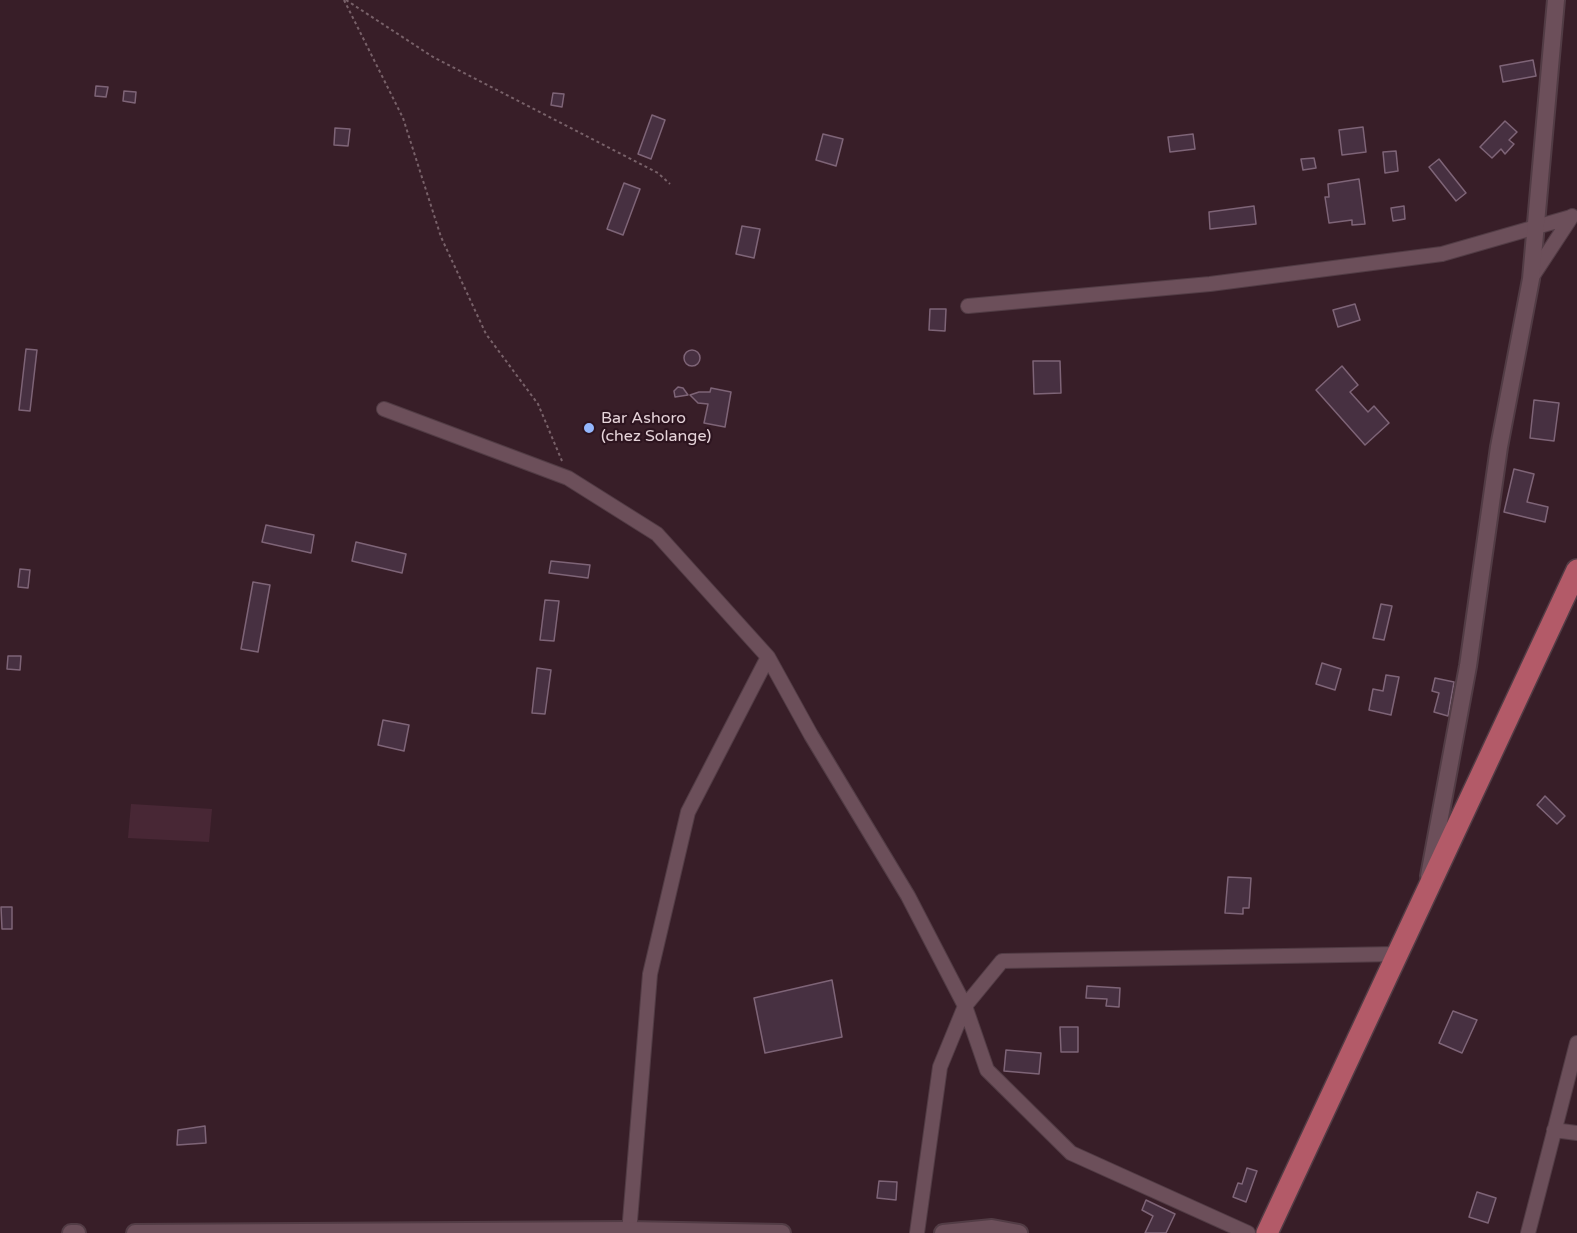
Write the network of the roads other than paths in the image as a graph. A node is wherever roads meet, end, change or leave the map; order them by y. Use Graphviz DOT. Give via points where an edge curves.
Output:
graph roads {
  1 [pos="1556,0"];
  2 [pos="1574,214"];
  3 [pos="1535,227"];
  4 [pos="1531,279"];
  5 [pos="968,306"];
  6 [pos="384,409"];
  7 [pos="1577,570"];
  8 [pos="1571,598"];
  9 [pos="768,657"];
  10 [pos="1425,894"];
  11 [pos="1397,954"];
  12 [pos="965,1006"];
  13 [pos="1577,1043"];
  14 [pos="1554,1130"];
  15 [pos="1577,1133"];
  16 [pos="629,1232"];
  17 [pos="71,1233"];
  18 [pos="77,1233"];
  19 [pos="135,1233"];
  20 [pos="782,1233"];
  21 [pos="917,1233"];
  22 [pos="943,1233"];
  23 [pos="1019,1233"];
  24 [pos="1248,1233"];
  25 [pos="1267,1233"];
  26 [pos="1528,1233"];
  1 -- 3 [label="street"];
  2 -- 3 [label="street"];
  2 -- 4 [label="street"];
  3 -- 4 [label="street"];
  3 -- 5 [label="street" via="1442,254 1210,284"];
  4 -- 10 [label="street" via="1499,447 1468,666"];
  6 -- 9 [label="street" via="568,478 657,534"];
  7 -- 8 [label="highway"];
  8 -- 10 [label="highway"];
  9 -- 12 [label="street" via="908,896"];
  9 -- 16 [label="street" via="688,812 650,974"];
  10 -- 11 [label="highway"];
  11 -- 12 [label="street" via="1002,961"];
  11 -- 25 [label="highway"];
  12 -- 21 [label="street" via="940,1067"];
  12 -- 24 [label="street" via="987,1070 1071,1153"];
  13 -- 14 [label="street"];
  14 -- 15 [label="street"];
  14 -- 26 [label="street"];
  16 -- 19 [label="street"];
  16 -- 20 [label="street"];
  17 -- 18 [label="street"];
  22 -- 23 [label="street" via="992,1228"];
}
